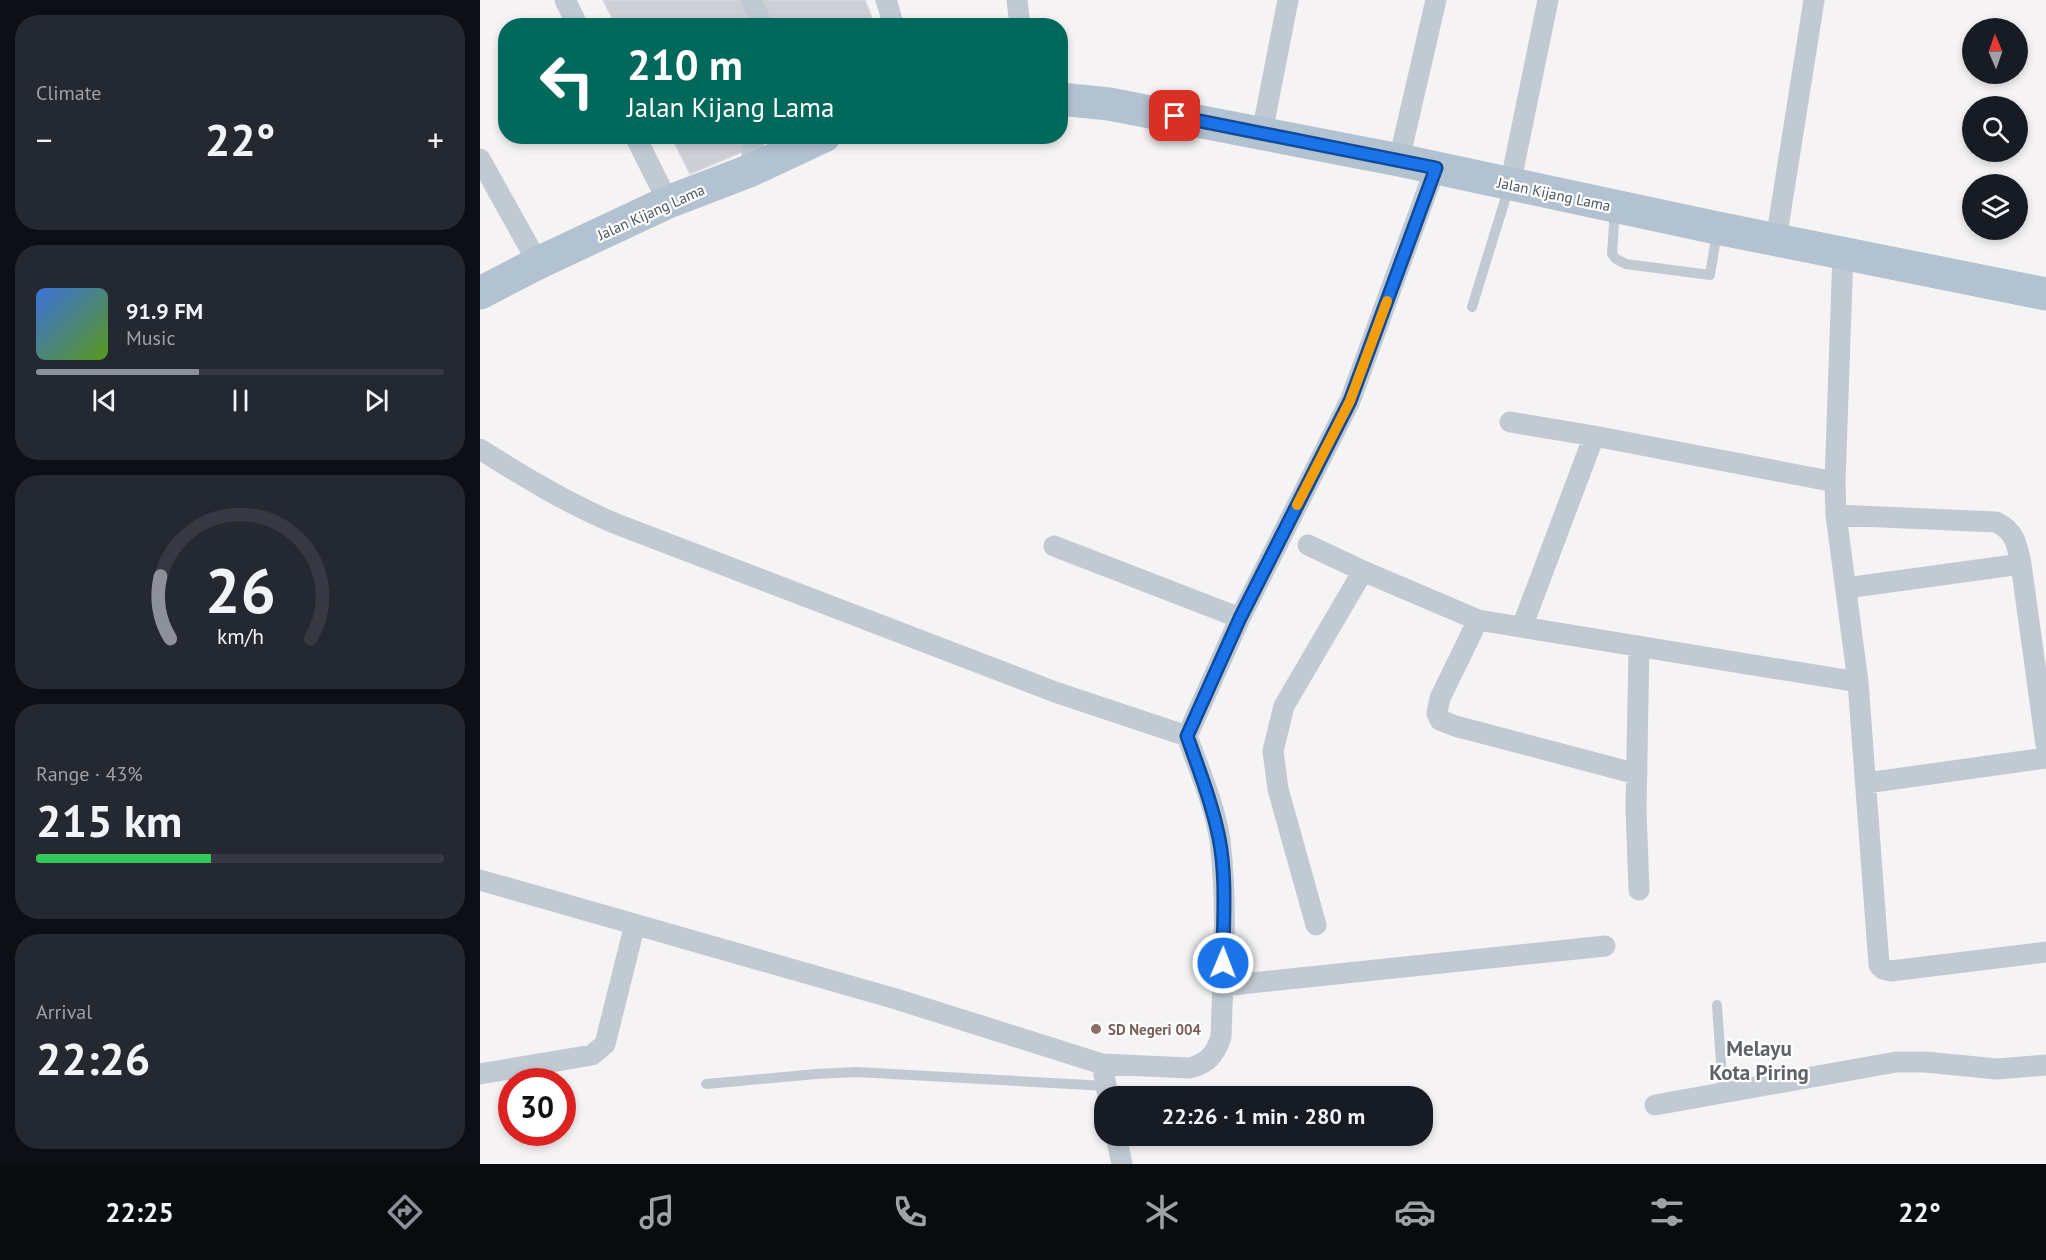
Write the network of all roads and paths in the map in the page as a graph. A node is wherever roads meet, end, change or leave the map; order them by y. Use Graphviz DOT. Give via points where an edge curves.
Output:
graph roads {
  1 [pos="565,0"];
  2 [pos="751,0"];
  3 [pos="886,0"];
  4 [pos="1017,0"];
  5 [pos="1288,0"];
  6 [pos="1436,0"];
  7 [pos="1548,0"];
  8 [pos="1814,0"];
  9 [pos="574,18"];
  10 [pos="759,18"];
  11 [pos="892,18"];
  12 [pos="1019,18"];
  13 [pos="1068,100"];
  14 [pos="1262,133"];
  15 [pos="638,144"];
  16 [pos="754,144"];
  17 [pos="807,144"];
  18 [pos="480,159"];
  19 [pos="1399,160"];
  20 [pos="1436,168"];
  21 [pos="749,171"];
  22 [pos="1510,185"];
  23 [pos="668,202"];
  24 [pos="1616,207"];
  25 [pos="1718,228"];
  26 [pos="1776,240"];
  27 [pos="1843,253"];
  28 [pos="538,263"];
  29 [pos="480,293"];
  30 [pos="2046,294"];
  31 [pos="1472,307"];
  32 [pos="1510,422"];
  33 [pos="1594,436"];
  34 [pos="480,449"];
  35 [pos="1835,482"];
  36 [pos="1836,515"];
  37 [pos="1308,545"];
  38 [pos="1054,546"];
  39 [pos="2021,564"];
  40 [pos="1363,571"];
  41 [pos="1846,588"];
  42 [pos="1240,618"];
  43 [pos="1478,620"];
  44 [pos="1522,627"];
  45 [pos="1639,646"];
  46 [pos="1858,682"];
  47 [pos="1187,736"];
  48 [pos="2046,745"];
  49 [pos="2046,758"];
  50 [pos="1637,774"];
  51 [pos="1866,783"];
  52 [pos="480,880"];
  53 [pos="1638,890"];
  54 [pos="635,924"];
  55 [pos="1316,925"];
  56 [pos="1605,946"];
  57 [pos="2046,952"];
  58 [pos="1222,986"];
  59 [pos="1717,1005"];
  60 [pos="1102,1064"];
  61 [pos="2046,1065"];
  62 [pos="480,1074"];
  63 [pos="706,1083"];
  64 [pos="1106,1086"];
  65 [pos="1094,1090"];
  66 [pos="1723,1092"];
  67 [pos="1655,1105"];
  68 [pos="1118,1146"];
  69 [pos="1122,1164"];
  1 -- 9 [label="street"];
  2 -- 10 [label="street"];
  3 -- 11 [label="street"];
  4 -- 12 [label="street"];
  5 -- 14 [label="street"];
  6 -- 19 [label="street"];
  7 -- 22 [label="street"];
  8 -- 26 [label="street"];
  13 -- 14 [label="main road, Jalan Kijang Lama"];
  14 -- 19 [label="main road, Jalan Kijang Lama"];
  15 -- 23 [label="street"];
  16 -- 21 [label="street"];
  17 -- 21 [label="main road, Jalan Kijang Lama"];
  18 -- 28 [label="street"];
  19 -- 20 [label="main road, Jalan Kijang Lama"];
  20 -- 22 [label="main road, Jalan Kijang Lama"];
  20 -- 42 [label="street" via="1350,401"];
  21 -- 23 [label="main road, Jalan Kijang Lama"];
  22 -- 24 [label="main road, Jalan Kijang Lama"];
  22 -- 31 [label="lane"];
  23 -- 28 [label="main road, Jalan Kijang Lama"];
  24 -- 25 [label="main road, Jalan Kijang Lama"];
  24 -- 25 [label="lane" via="1612,254 1626,264 1710,275"];
  25 -- 26 [label="main road, Jalan Kijang Lama"];
  26 -- 27 [label="main road, Jalan Kijang Lama"];
  27 -- 30 [label="main road, Jalan Kijang Lama"];
  27 -- 35 [label="street"];
  28 -- 29 [label="main road, Jalan Kijang Lama"];
  32 -- 33 [label="street"];
  33 -- 35 [label="street"];
  33 -- 44 [label="street"];
  34 -- 47 [label="street" via="539,487 614,523 1055,692"];
  35 -- 36 [label="street"];
  36 -- 39 [label="street" via="1996,522 2013,534"];
  36 -- 41 [label="street"];
  37 -- 40 [label="street"];
  38 -- 42 [label="street"];
  39 -- 41 [label="street"];
  39 -- 48 [label="street"];
  40 -- 43 [label="street"];
  40 -- 55 [label="street" via="1284,706 1273,751 1278,789"];
  41 -- 46 [label="street"];
  42 -- 47 [label="street"];
  43 -- 44 [label="street"];
  43 -- 50 [label="street" via="1440,698 1440,720"];
  44 -- 45 [label="street"];
  45 -- 46 [label="street"];
  45 -- 50 [label="street"];
  46 -- 51 [label="street"];
  47 -- 58 [label="street" via="1220,840"];
  49 -- 51 [label="street"];
  50 -- 53 [label="street"];
  51 -- 57 [label="street" via="1877,958 1882,969"];
  52 -- 54 [label="street"];
  54 -- 60 [label="street" via="896,999"];
  54 -- 62 [label="street" via="605,1044 599,1051"];
  56 -- 58 [label="street"];
  58 -- 60 [label="street" via="1221,1037 1216,1052 1203,1064 1190,1068"];
  59 -- 66 [label="lane"];
  60 -- 64 [label="street"];
  61 -- 66 [label="street" via="1997,1069 1896,1062"];
  63 -- 65 [label="lane" via="856,1072"];
  66 -- 67 [label="street"];
  68 -- 69 [label="street"];
}
